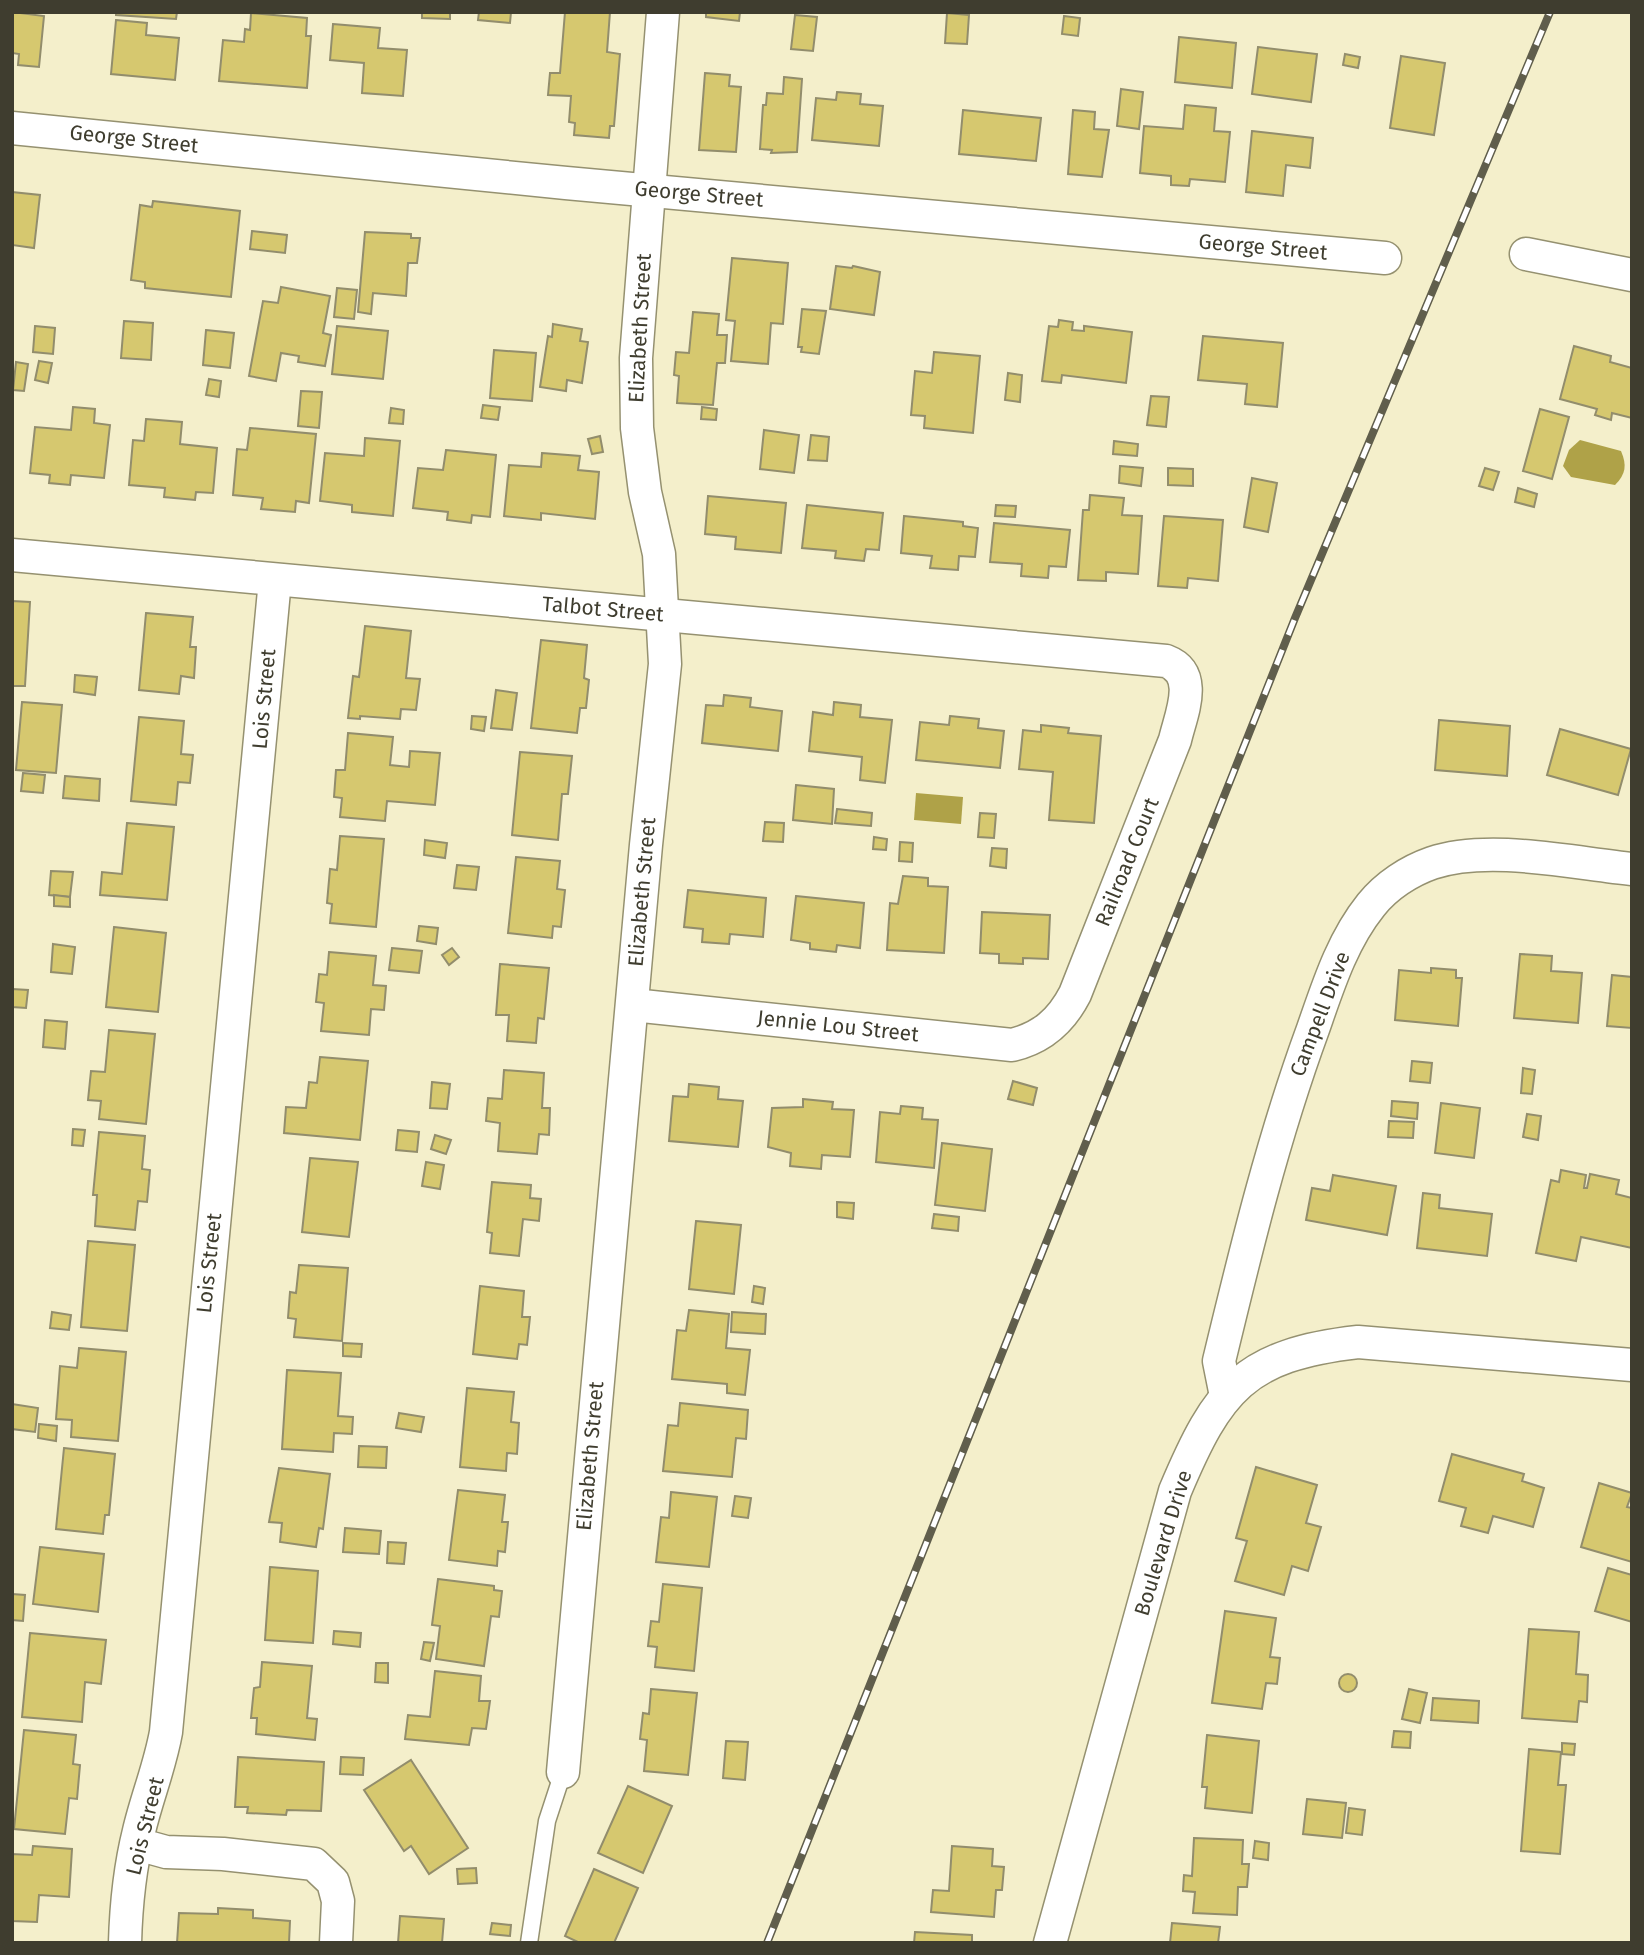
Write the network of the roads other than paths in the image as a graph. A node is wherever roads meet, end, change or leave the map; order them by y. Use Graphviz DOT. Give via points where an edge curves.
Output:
graph roads {
  1 [pos="663,12"];
  2 [pos="12,128"];
  3 [pos="648,189"];
  4 [pos="1527,254"];
  5 [pos="1385,258"];
  6 [pos="1632,275"];
  7 [pos="12,555"];
  8 [pos="275,580"];
  9 [pos="662,614"];
  10 [pos="1185,678"];
  11 [pos="1632,869"];
  12 [pos="633,1005"];
  13 [pos="1042,1034"];
  14 [pos="1632,1365"];
  15 [pos="1226,1396"];
  16 [pos="563,1772"];
  17 [pos="136,1844"];
  18 [pos="125,1943"];
  19 [pos="336,1943"];
  20 [pos="529,1943"];
  21 [pos="1050,1943"];
  1 -- 3 [label="street, Elizabeth Street"];
  2 -- 3 [label="street, George Street"];
  3 -- 5 [label="street, George Street"];
  3 -- 9 [label="street, Elizabeth Street" via="636,358 637,428 659,554"];
  4 -- 6 [label="street"];
  7 -- 8 [label="street, Talbot Street"];
  8 -- 9 [label="street, Talbot Street"];
  8 -- 17 [label="street, Lois Street" via="166,1732"];
  9 -- 10 [label="street, Talbot Street" via="1166,661 1178,666"];
  9 -- 12 [label="street, Elizabeth Street" via="665,664"];
  10 -- 13 [label="street, Railroad Court" via="1174,740 1075,994 1064,1015"];
  11 -- 15 [label="street, Campell Drive" via="1459,855 1399,878 1372,903 1334,971 1283,1110 1219,1361"];
  12 -- 13 [label="street, Jennie Lou Street" via="1012,1045"];
  12 -- 16 [label="street, Elizabeth Street"];
  14 -- 15 [label="street, Boulevard Drive" via="1358,1342 1282,1356"];
  15 -- 21 [label="street, Boulevard Drive" via="1200,1433 1175,1491"];
  16 -- 20 [label="lane" via="547,1821"];
  17 -- 18 [label="street, Lois Street"];
  17 -- 19 [label="street" via="166,1852 314,1864 333,1882 338,1901"];
}
